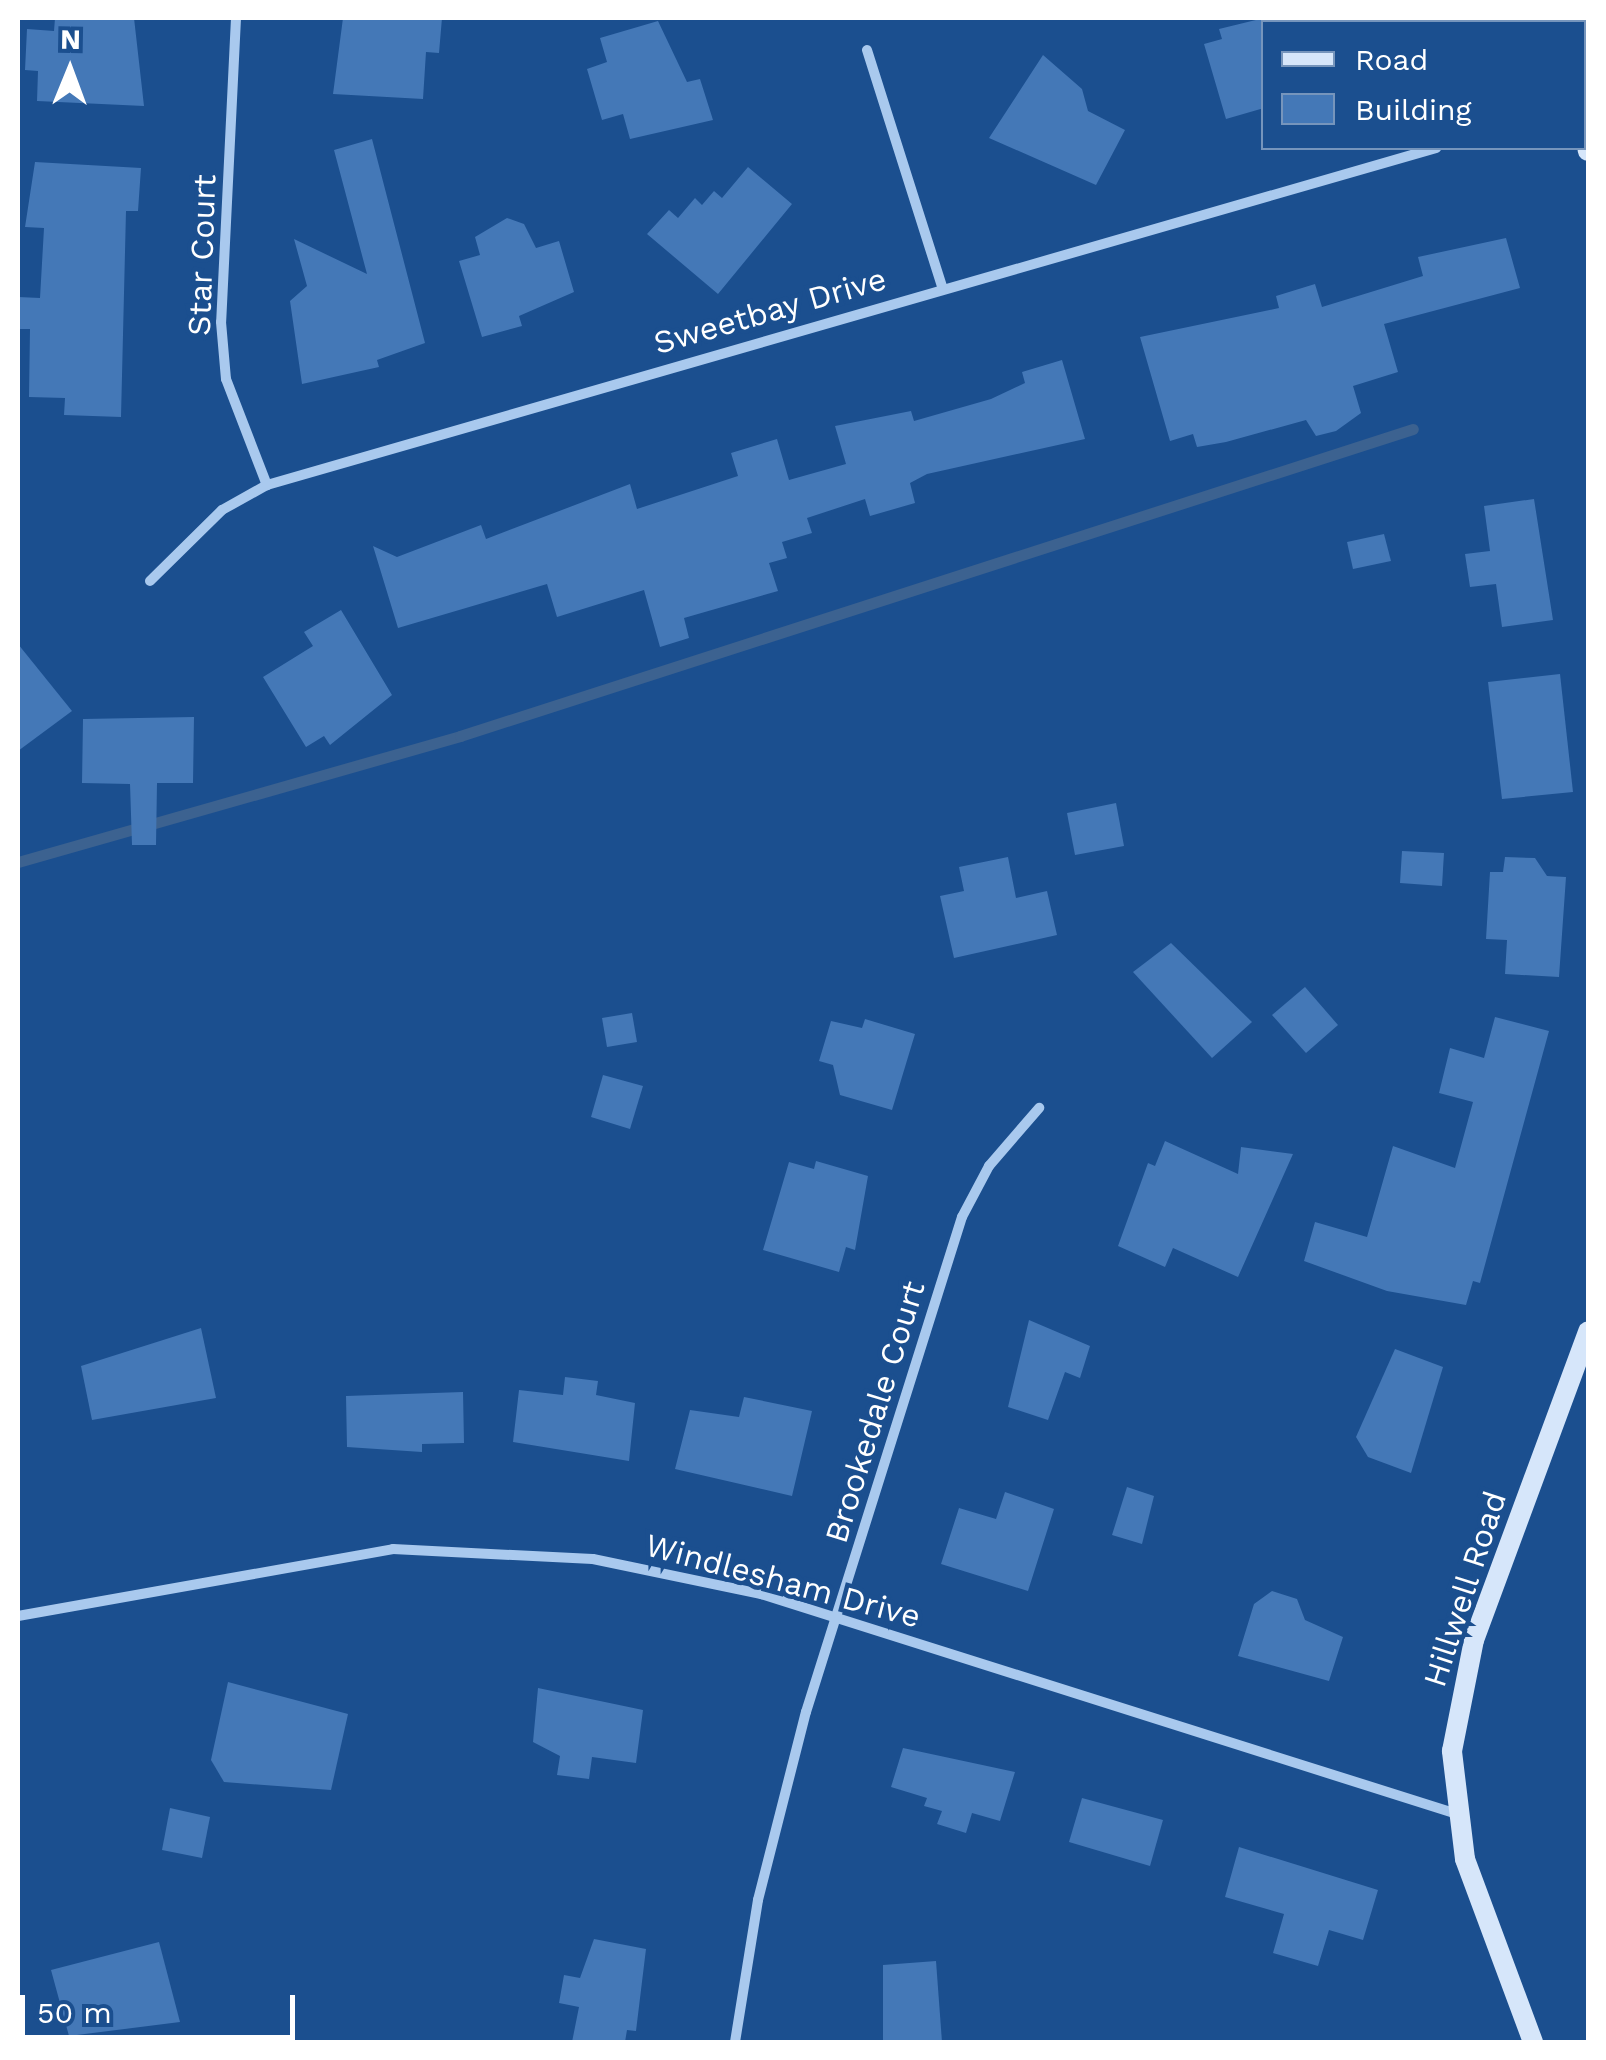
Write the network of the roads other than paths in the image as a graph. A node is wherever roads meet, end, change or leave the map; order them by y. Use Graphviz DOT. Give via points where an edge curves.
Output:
graph roads {
  1 [pos="236,18"];
  2 [pos="868,50"];
  3 [pos="1429,150"];
  4 [pos="942,287"];
  5 [pos="267,486"];
  6 [pos="150,581"];
  7 [pos="1039,1108"];
  8 [pos="1588,1331"];
  9 [pos="18,1616"];
  10 [pos="837,1618"];
  11 [pos="1457,1814"];
  12 [pos="736,2042"];
  13 [pos="1533,2042"];
  1 -- 5 [label="street, Star Court" via="221,322 226,379"];
  2 -- 4 [label="street"];
  3 -- 4 [label="street, Sweetbay Drive"];
  4 -- 5 [label="street, Sweetbay Drive"];
  5 -- 6 [label="street, Sweetbay Drive" via="222,510"];
  7 -- 10 [label="street, Brookedale Court" via="989,1166 962,1217"];
  8 -- 11 [label="street, Hillwell Road" via="1470,1655 1452,1751"];
  9 -- 10 [label="street, Windlesham Drive" via="340,1554 475,1549 669,1570"];
  10 -- 11 [label="street, Windlesham Drive"];
  10 -- 12 [label="street, Brookedale Court" via="758,1900"];
  11 -- 13 [label="street, Hillwell Road"];
}
